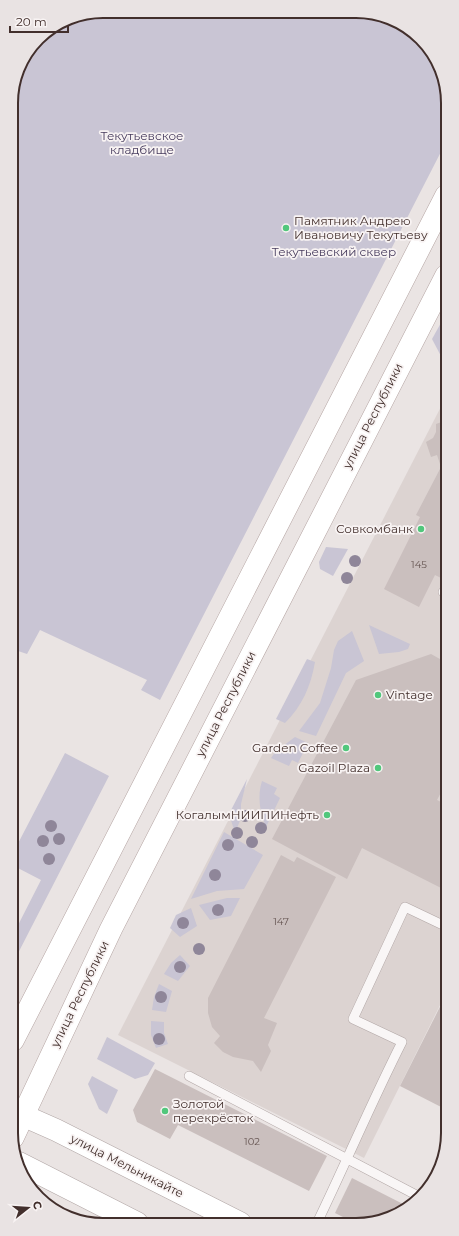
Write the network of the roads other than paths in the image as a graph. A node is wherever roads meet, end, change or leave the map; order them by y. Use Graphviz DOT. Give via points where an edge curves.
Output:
graph roads {
  1 [pos="441,206"];
  2 [pos="441,286"];
  3 [pos="441,925"];
  4 [pos="18,1030"];
  5 [pos="189,1076"];
  6 [pos="18,1113"];
  7 [pos="348,1160"];
  8 [pos="24,1166"];
  9 [pos="415,1194"];
  10 [pos="127,1218"];
  11 [pos="230,1218"];
  12 [pos="319,1218"];
  1 -- 4 [label="main road"];
  2 -- 6 [label="main road, улица Республики"];
  3 -- 7 [label="lane" via="405,907 353,1019 402,1042 372,1101"];
  5 -- 7 [label="lane"];
  6 -- 11 [label="main road, улица Мельникайте"];
  7 -- 9 [label="lane"];
  7 -- 12 [label="lane"];
  8 -- 10 [label="main road"];
}
